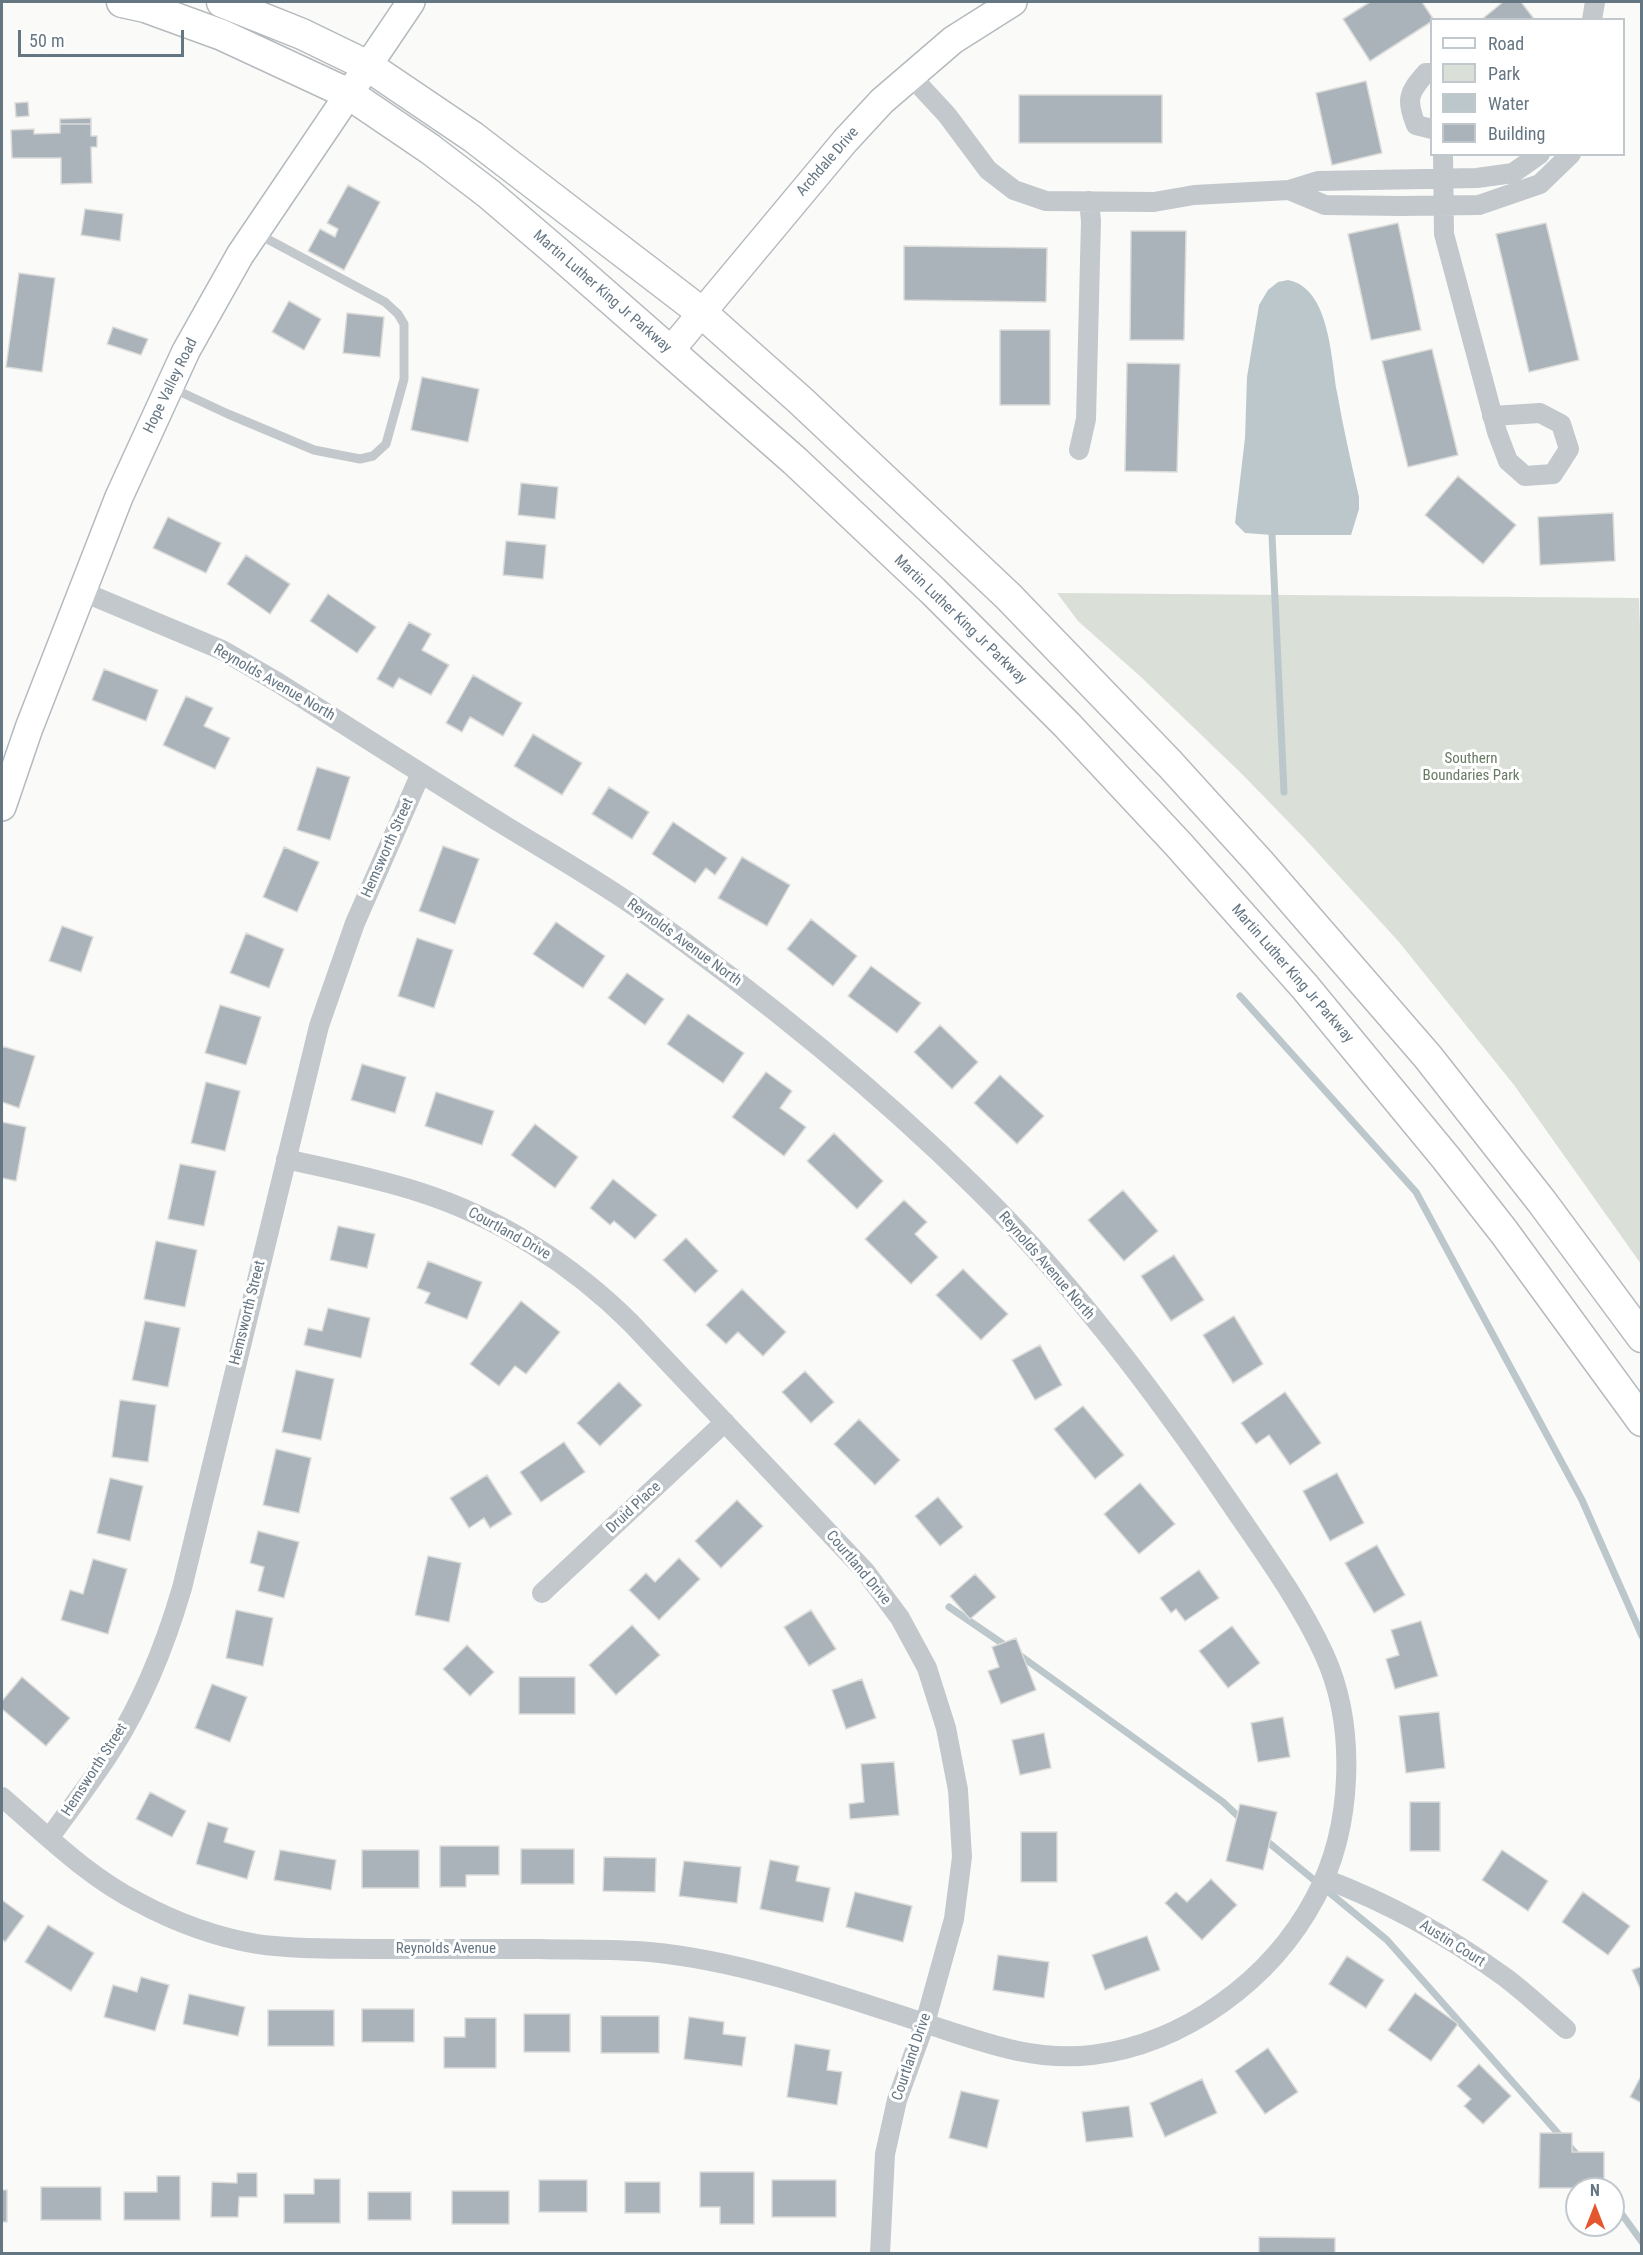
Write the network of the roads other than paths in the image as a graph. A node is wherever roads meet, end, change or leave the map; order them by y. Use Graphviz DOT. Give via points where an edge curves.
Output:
graph roads {
  1 [pos="122,2"];
  2 [pos="222,2"];
  3 [pos="411,2"];
  4 [pos="1013,2"];
  5 [pos="1595,2"];
  6 [pos="1592,18"];
  7 [pos="368,66"];
  8 [pos="1430,73"];
  9 [pos="910,75"];
  10 [pos="349,94"];
  11 [pos="1430,129"];
  12 [pos="1443,156"];
  13 [pos="1537,156"];
  14 [pos="1569,156"];
  15 [pos="1443,178"];
  16 [pos="1289,190"];
  17 [pos="1089,201"];
  18 [pos="1443,205"];
  19 [pos="255,233"];
  20 [pos="701,312"];
  21 [pos="670,351"];
  22 [pos="170,387"];
  23 [pos="1492,416"];
  24 [pos="1079,450"];
  25 [pos="81,591"];
  26 [pos="421,773"];
  27 [pos="2,807"];
  28 [pos="286,1159"];
  29 [pos="1641,1337"];
  30 [pos="1641,1421"];
  31 [pos="725,1422"];
  32 [pos="542,1593"];
  33 [pos="2,1797"];
  34 [pos="50,1838"];
  35 [pos="1325,1879"];
  36 [pos="925,2023"];
  37 [pos="1566,2029"];
  38 [pos="880,2253"];
  1 -- 10 [label="main road, Martin Luther King Jr Parkway" via="222,35"];
  2 -- 7 [label="main road"];
  3 -- 7 [label="main road, Hope Valley Road"];
  4 -- 9 [label="main road, Archdale Drive" via="953,40"];
  5 -- 6 [label="street"];
  7 -- 10 [label="main road, Hope Valley Road"];
  7 -- 20 [label="main road" via="473,137"];
  8 -- 11 [label="street" via="1412,90 1410,109 1416,124"];
  9 -- 17 [label="street" via="947,115 988,170 1014,190 1046,201"];
  9 -- 20 [label="main road, Archdale Drive" via="845,141"];
  10 -- 19 [label="main road, Hope Valley Road"];
  10 -- 21 [label="main road, Martin Luther King Jr Parkway" via="489,194"];
  12 -- 15 [label="street"];
  13 -- 15 [label="street" via="1513,173"];
  14 -- 18 [label="street" via="1540,184 1479,205"];
  15 -- 16 [label="street" via="1318,181"];
  15 -- 18 [label="street"];
  16 -- 17 [label="street" via="1194,195 1154,202"];
  16 -- 18 [label="street" via="1324,205"];
  17 -- 24 [label="street" via="1086,419"];
  18 -- 23 [label="street" via="1444,234"];
  19 -- 22 [label="main road, Hope Valley Road" via="191,342"];
  19 -- 22 [label="lane" via="385,302 404,324 404,379 386,444 373,456 360,459 314,450"];
  20 -- 21 [label="main road, Archdale Drive"];
  20 -- 29 [label="main road" via="1008,596 1170,764 1428,1057"];
  21 -- 30 [label="main road, Martin Luther King Jr Parkway" via="795,461 933,591 1179,844 1305,987 1446,1158"];
  22 -- 25 [label="main road, Hope Valley Road"];
  25 -- 26 [label="street, Reynolds Avenue North" via="222,650"];
  25 -- 27 [label="main road, Hope Valley Road"];
  26 -- 28 [label="street, Hemsworth Street" via="336,973"];
  26 -- 35 [label="street, Reynolds Avenue North" via="631,904 822,1048 981,1192 1125,1358 1194,1449 1271,1563 1326,1658 1342,1722 1347,1766 1345,1798"];
  28 -- 31 [label="street, Courtland Drive" via="420,1192 513,1234 558,1261 606,1298"];
  28 -- 34 [label="street, Hemsworth Street" via="166,1640 143,1694 111,1751"];
  31 -- 32 [label="street, Druid Place"];
  31 -- 36 [label="street, Courtland Drive" via="865,1571 900,1618 927,1668 946,1728 958,1790 962,1857 954,1919"];
  33 -- 34 [label="street, Reynolds Avenue"];
  34 -- 36 [label="street, Reynolds Avenue" via="98,1878 132,1899 217,1935 259,1944 652,1953 736,1967"];
  35 -- 36 [label="street, Reynolds Avenue North" via="1308,1912 1270,1961 1235,1993 1169,2033 1127,2048 1088,2055 1045,2055 998,2048"];
  35 -- 37 [label="street, Austin Court" via="1392,1908 1444,1937 1507,1979"];
  36 -- 38 [label="street, Courtland Drive" via="897,2100 885,2154"];
}
